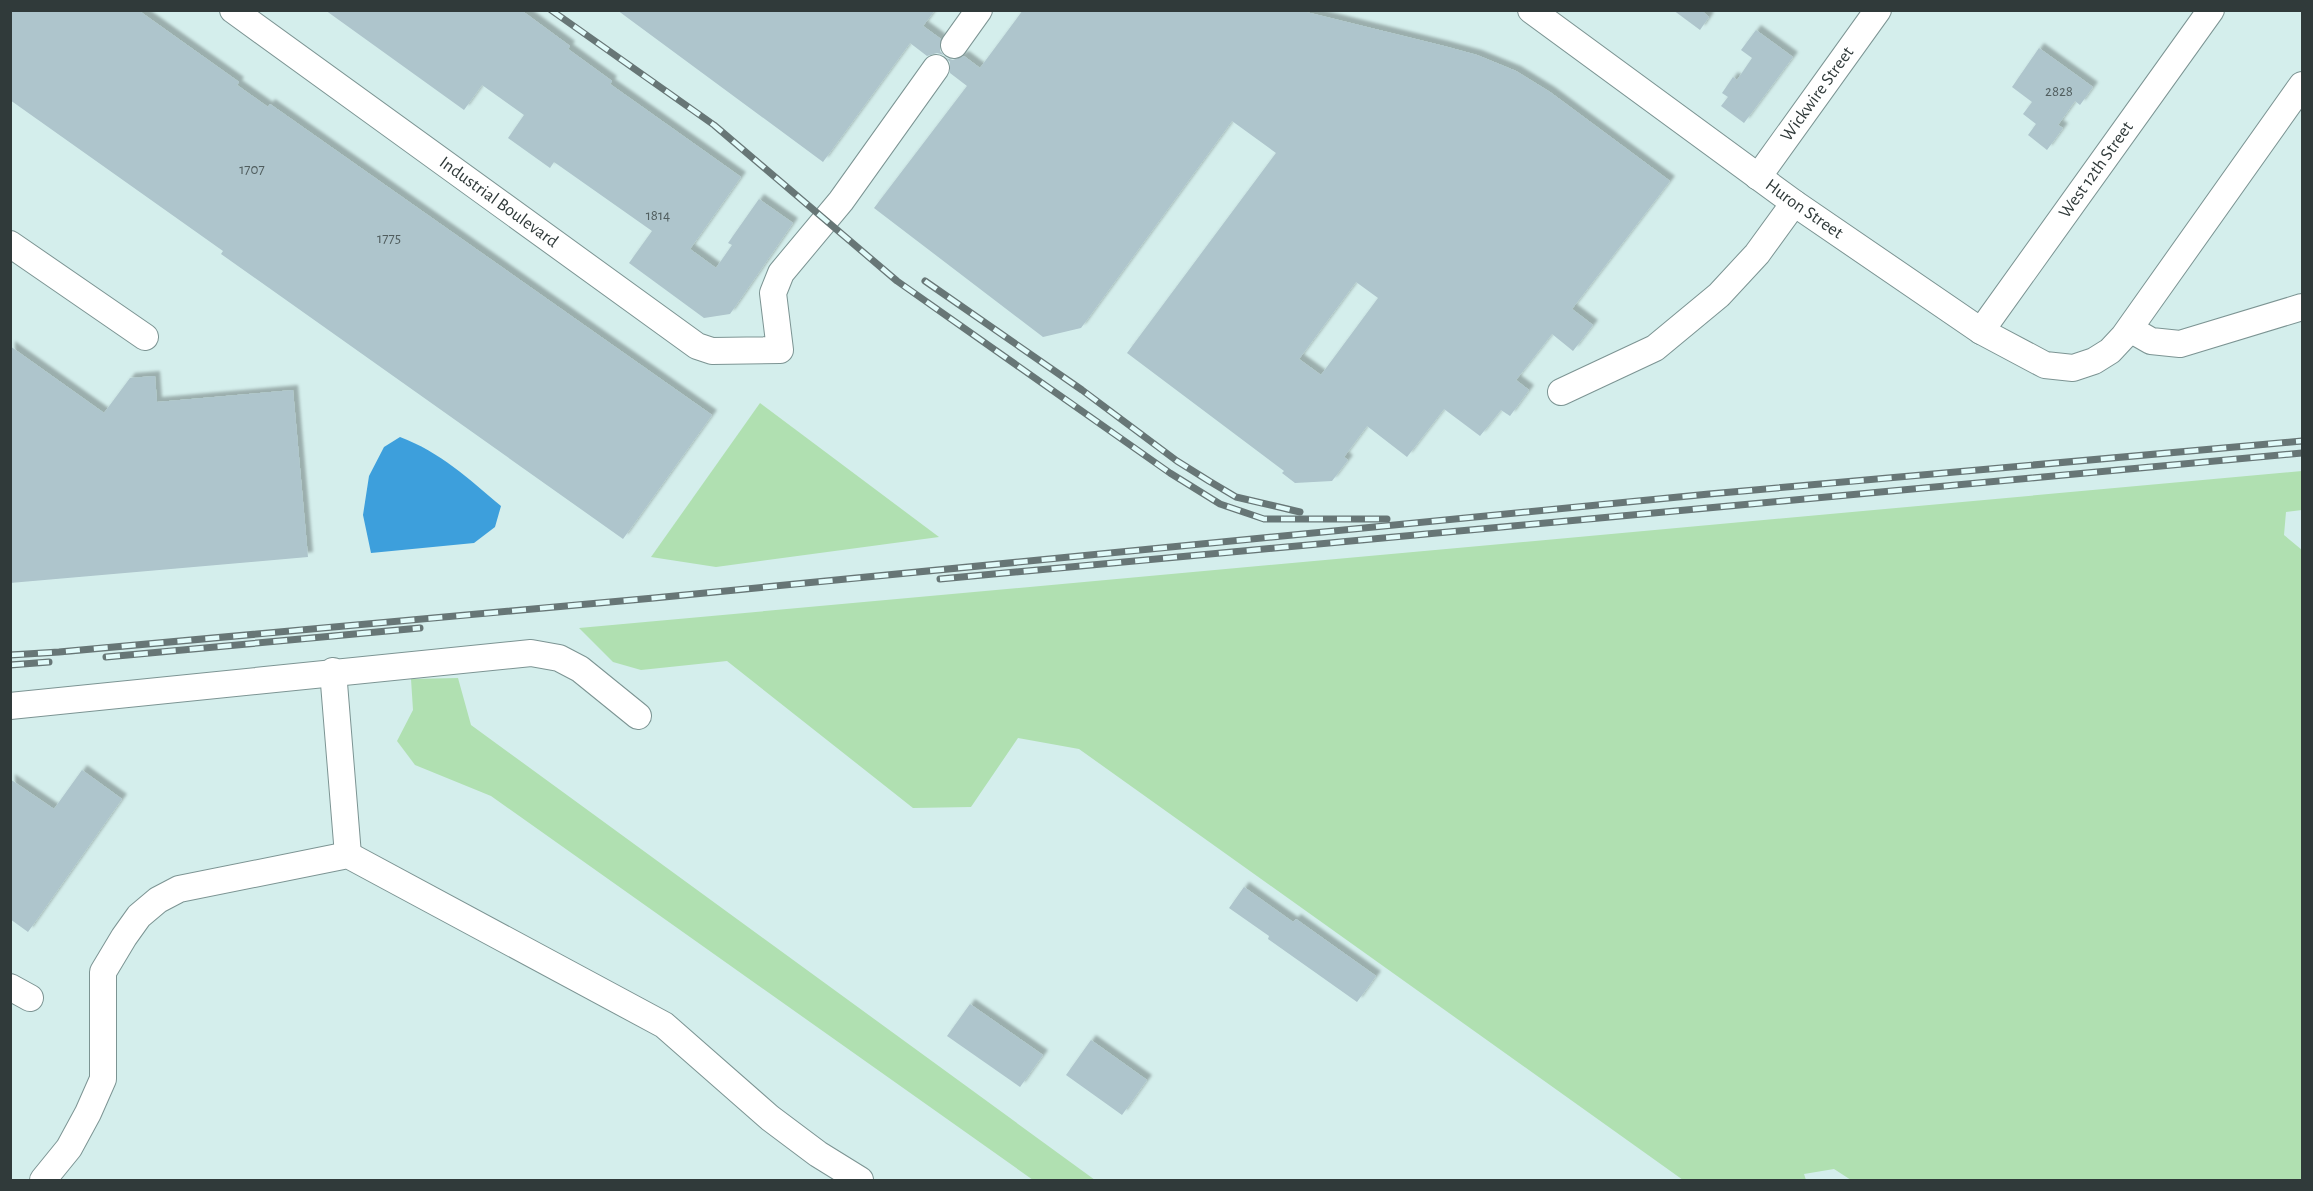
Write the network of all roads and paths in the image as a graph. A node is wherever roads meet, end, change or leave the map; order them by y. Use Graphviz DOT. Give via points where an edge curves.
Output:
graph roads {
  1 [pos="233,10"];
  2 [pos="979,10"];
  3 [pos="1878,10"];
  4 [pos="2211,10"];
  5 [pos="1539,13"];
  6 [pos="954,45"];
  7 [pos="936,68"];
  8 [pos="2302,85"];
  9 [pos="1758,177"];
  10 [pos="1794,203"];
  11 [pos="10,244"];
  12 [pos="2302,307"];
  13 [pos="2130,329"];
  14 [pos="1981,331"];
  15 [pos="145,338"];
  16 [pos="1561,392"];
  17 [pos="333,671"];
  18 [pos="10,706"];
  19 [pos="638,716"];
  20 [pos="348,855"];
  21 [pos="43,1180"];
  22 [pos="860,1180"];
  1 -- 7 [label="street, Industrial Boulevard" via="697,346 712,351 780,350 773,293 781,273 841,201"];
  2 -- 6 [label="street"];
  3 -- 9 [label="street, Wickwire Street"];
  4 -- 14 [label="street, West 12th Street"];
  5 -- 9 [label="street, Huron Street"];
  8 -- 13 [label="street"];
  9 -- 10 [label="street, Huron Street"];
  10 -- 14 [label="street, Huron Street"];
  10 -- 16 [label="street" via="1757,254 1719,295 1655,348"];
  11 -- 15 [label="street"];
  12 -- 13 [label="street" via="2180,344 2151,340"];
  13 -- 14 [label="street, Huron Street" via="2110,351 2073,368 2045,365"];
  17 -- 18 [label="street"];
  17 -- 19 [label="street" via="531,653 559,658 580,669"];
  17 -- 20 [label="street"];
  20 -- 21 [label="street" via="179,889 139,916 104,972 103,1079 69,1148"];
  20 -- 22 [label="street" via="664,1025 770,1118"];
}
